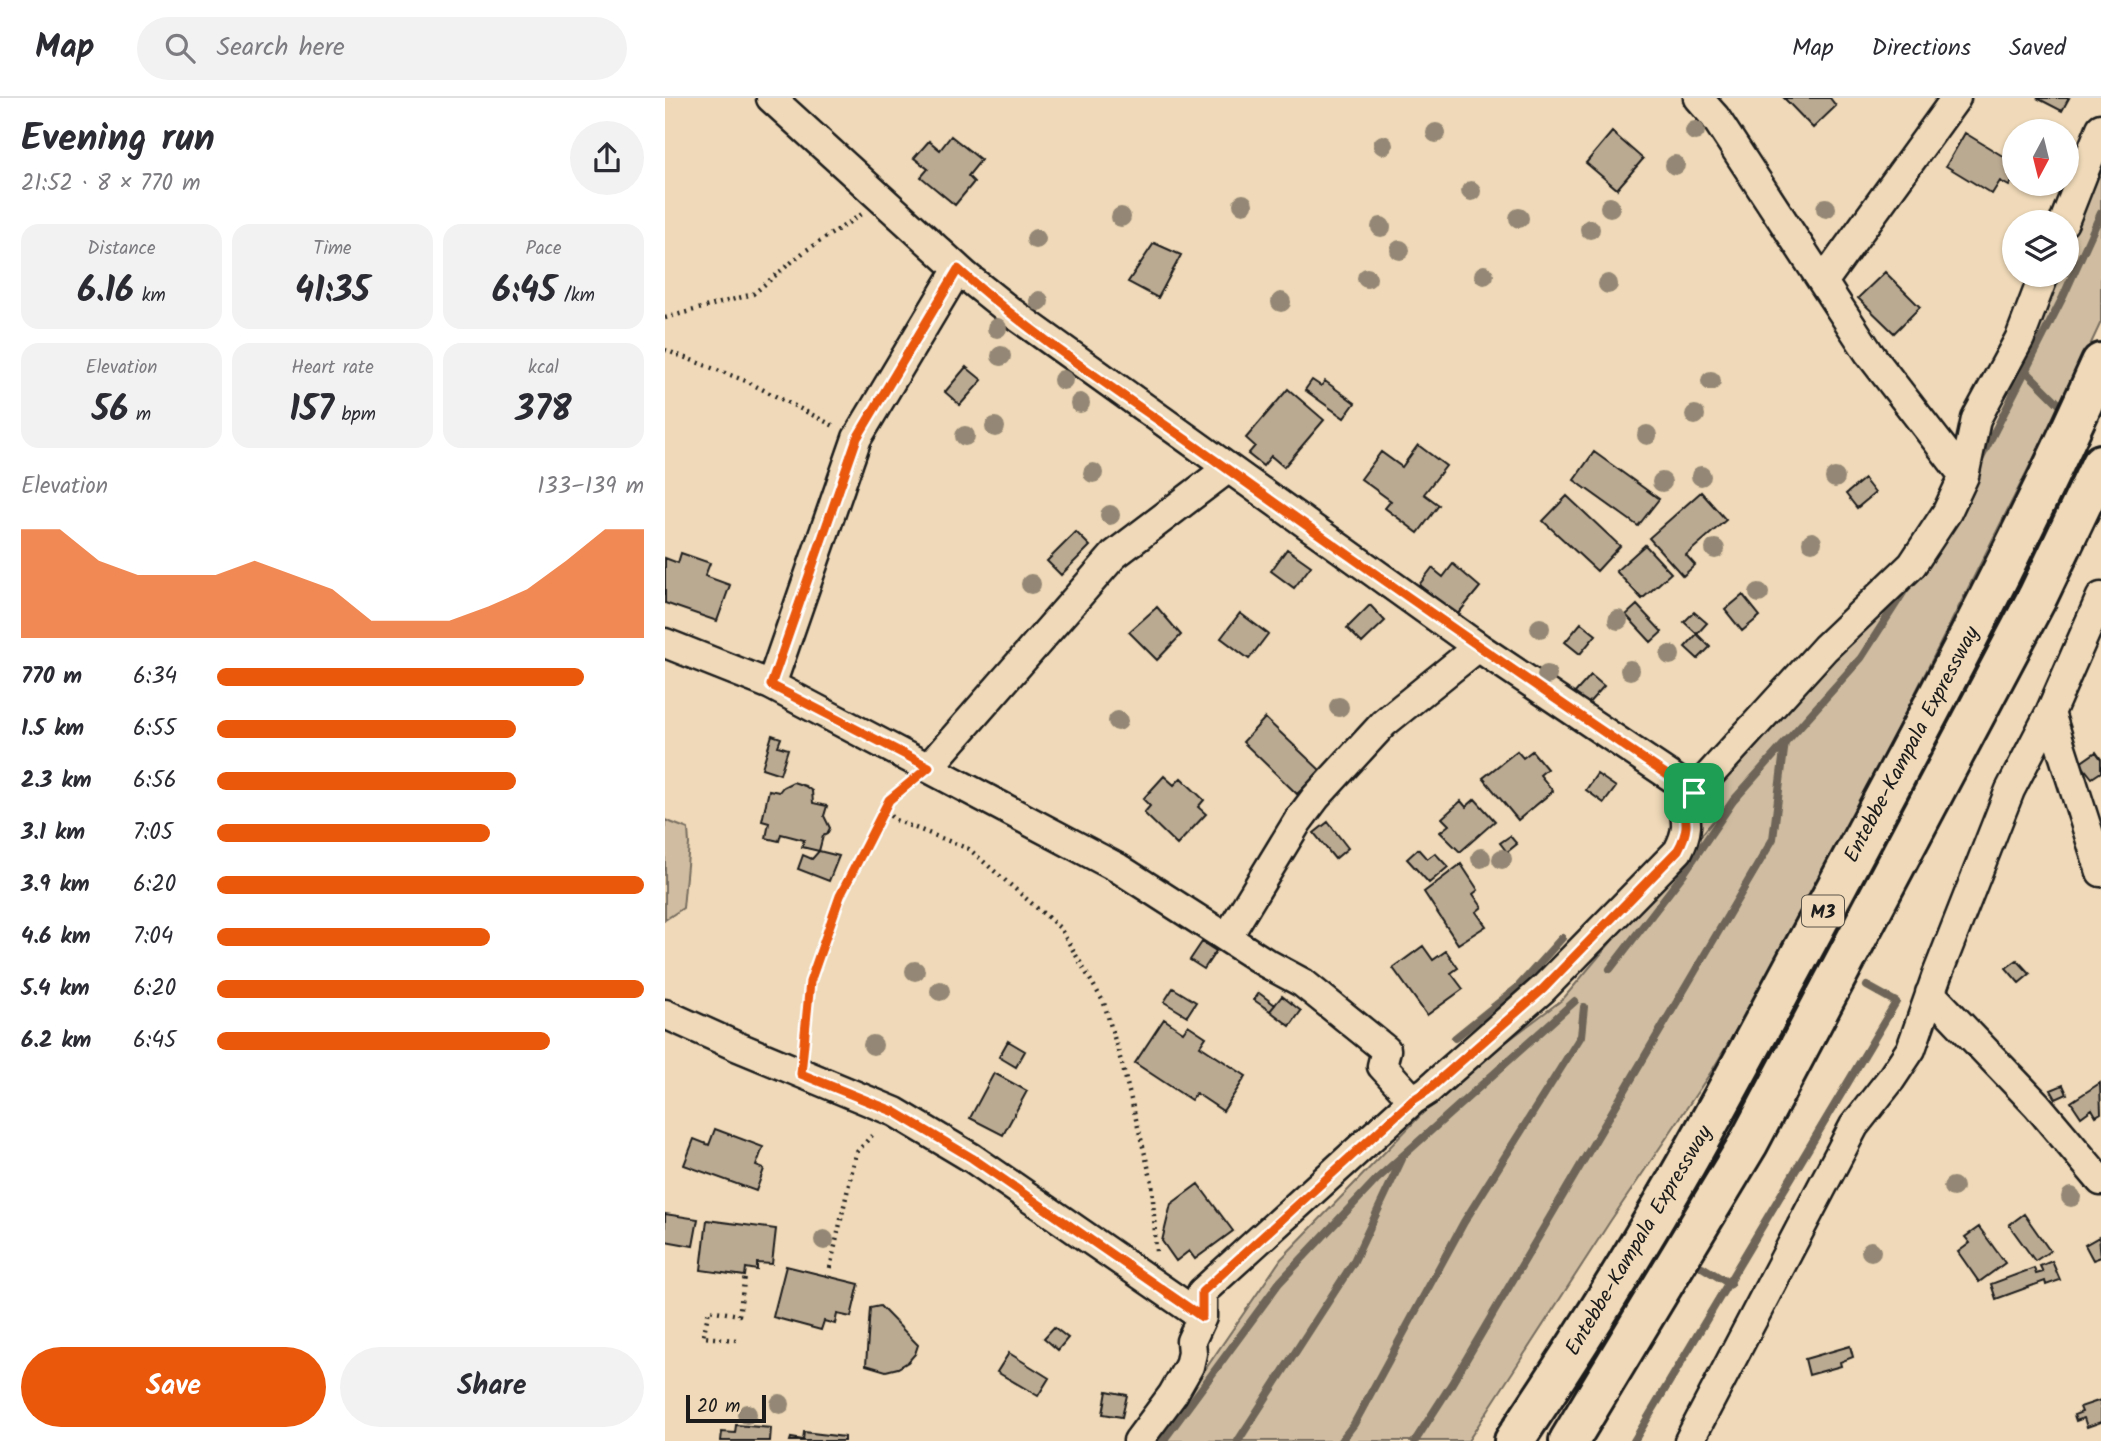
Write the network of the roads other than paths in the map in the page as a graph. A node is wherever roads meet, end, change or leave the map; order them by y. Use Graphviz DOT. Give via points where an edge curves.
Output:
graph roads {
  1 [pos="771,98"];
  2 [pos="1698,98"];
  3 [pos="1956,98"];
  4 [pos="2101,128"];
  5 [pos="2069,210"];
  6 [pos="958,269"];
  7 [pos="1823,282"];
  8 [pos="2039,287"];
  9 [pos="2101,363"];
  10 [pos="2101,464"];
  11 [pos="1227,469"];
  12 [pos="1964,476"];
  13 [pos="2101,597"];
  14 [pos="665,643"];
  15 [pos="1478,647"];
  16 [pos="771,685"];
  17 [pos="2050,713"];
  18 [pos="929,767"];
  19 [pos="1694,793"];
  20 [pos="2101,872"];
  21 [pos="1228,936"];
  22 [pos="1930,993"];
  23 [pos="665,1014"];
  24 [pos="1413,1100"];
  25 [pos="2101,1181"];
  26 [pos="1202,1317"];
  27 [pos="1137,1441"];
  28 [pos="1514,1441"];
  29 [pos="1569,1441"];
  30 [pos="1689,1441"];
  1 -- 6 [label="street"];
  2 -- 7 [label="street"];
  3 -- 7 [label="street"];
  4 -- 5 [label="street"];
  6 -- 11 [label="street"];
  6 -- 16 [label="street" via="857,438"];
  7 -- 12 [label="street" via="1869,353"];
  8 -- 12 [label="street" via="2020,338 1976,419"];
  9 -- 28 [label="highway, Entebbe-Kampala Expressway / M3" via="2054,468 1744,1057 1664,1201"];
  10 -- 29 [label="highway, Entebbe-Kampala Expressway / M3" via="2038,596 1748,1144"];
  11 -- 15 [label="street"];
  11 -- 18 [label="street" via="1114,555"];
  12 -- 19 [label="street" via="1912,565 1825,648"];
  13 -- 17 [label="street"];
  14 -- 16 [label="street"];
  15 -- 19 [label="street"];
  15 -- 21 [label="street" via="1384,723 1316,797"];
  16 -- 18 [label="street"];
  17 -- 20 [label="street"];
  17 -- 22 [label="street" via="2010,790"];
  18 -- 21 [label="street" via="1118,868"];
  19 -- 24 [label="street" via="1682,802 1688,820 1678,850 1543,989"];
  21 -- 24 [label="street" via="1303,983 1386,1050 1383,1066"];
  22 -- 25 [label="street" via="2037,1105"];
  22 -- 30 [label="street" via="1910,1049 1854,1126"];
  23 -- 26 [label="street" via="895,1112 972,1158"];
  24 -- 26 [label="street" via="1202,1292"];
  26 -- 27 [label="street" via="1191,1340 1189,1366"];
}
